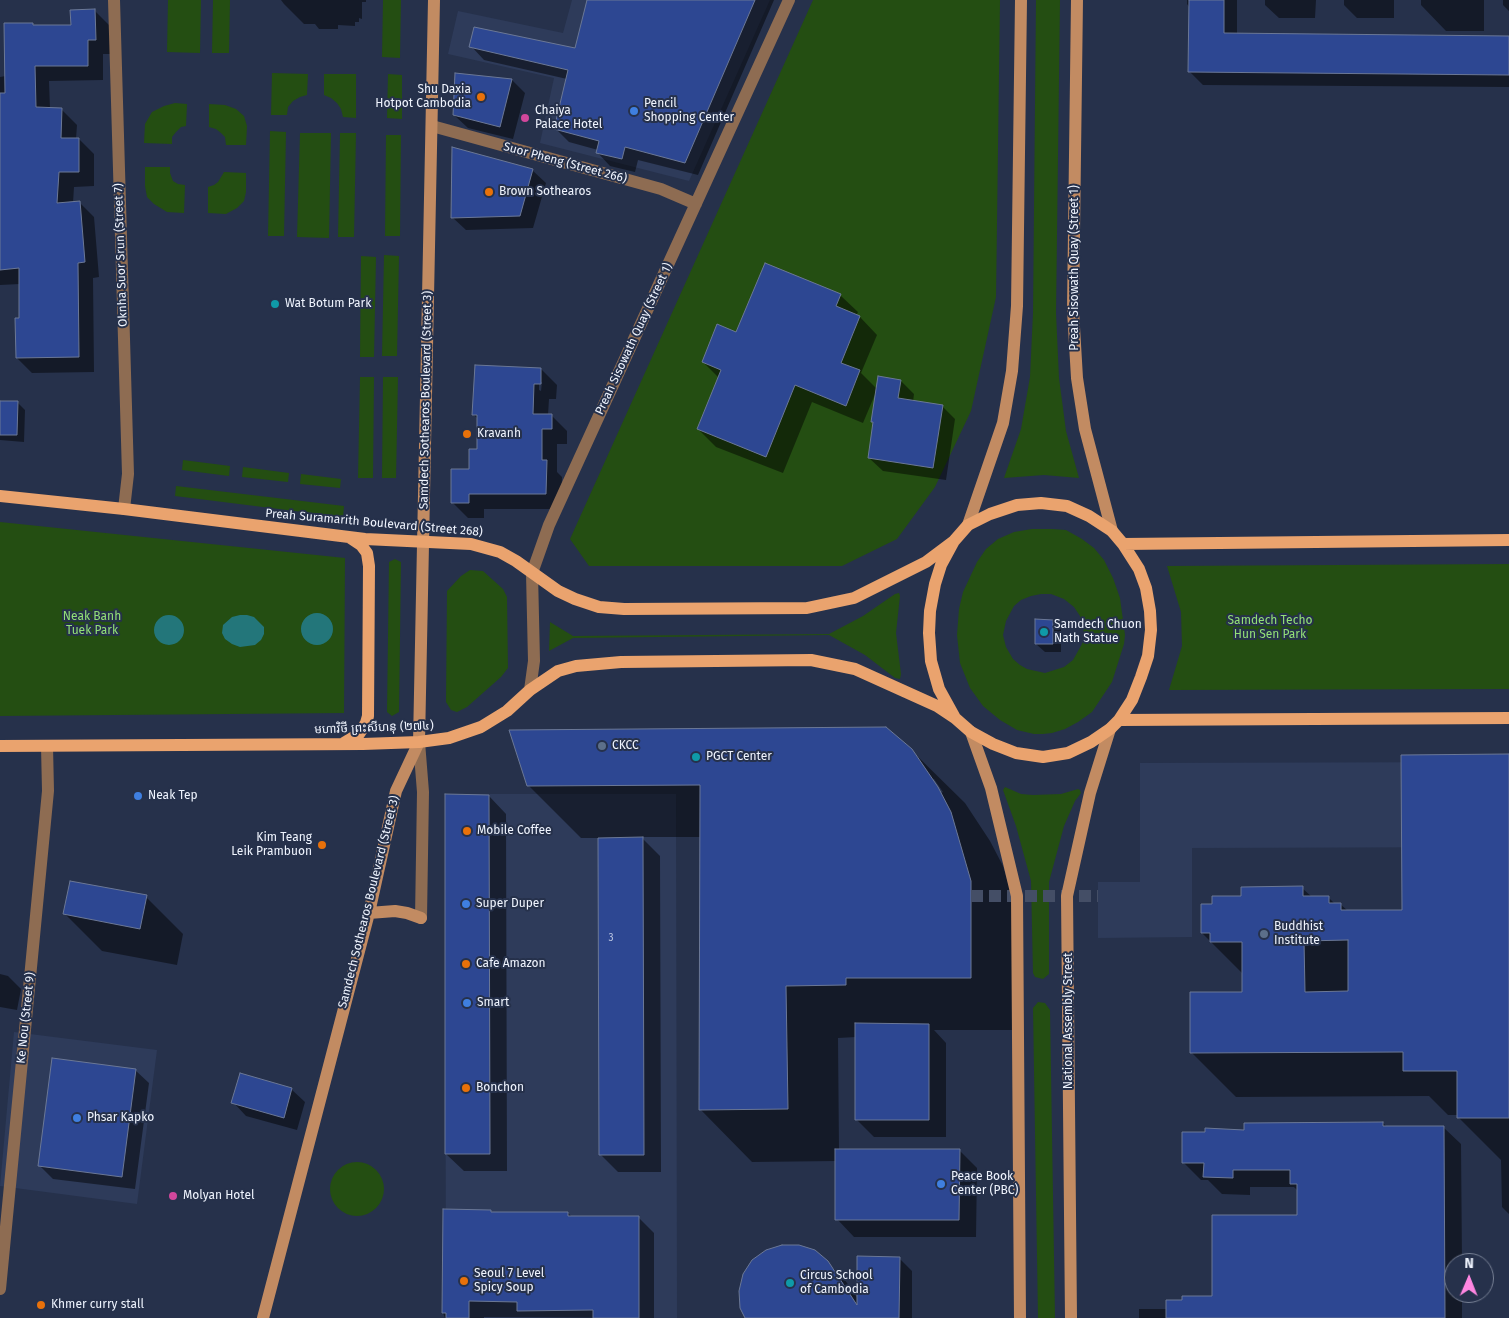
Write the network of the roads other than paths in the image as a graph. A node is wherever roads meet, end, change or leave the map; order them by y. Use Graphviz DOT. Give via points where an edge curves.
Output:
graph roads {
  1 [pos="114,0"];
  2 [pos="434,0"];
  3 [pos="789,0"];
  4 [pos="1021,0"];
  5 [pos="1077,0"];
  6 [pos="432,126"];
  7 [pos="696,204"];
  8 [pos="0,496"];
  9 [pos="124,510"];
  10 [pos="968,525"];
  11 [pos="1112,531"];
  12 [pos="349,537"];
  13 [pos="1509,540"];
  14 [pos="423,541"];
  15 [pos="954,541"];
  16 [pos="1123,544"];
  17 [pos="532,573"];
  18 [pos="530,690"];
  19 [pos="955,718"];
  20 [pos="1509,718"];
  21 [pos="1114,725"];
  22 [pos="971,732"];
  23 [pos="419,742"];
  24 [pos="342,744"];
  25 [pos="0,746"];
  26 [pos="48,746"];
  27 [pos="369,913"];
  28 [pos="421,918"];
  29 [pos="0,1290"];
  30 [pos="263,1318"];
  31 [pos="1020,1318"];
  32 [pos="1071,1318"];
  1 -- 9 [label="street, Oknha Suor Srun (Street 7)" via="128,474"];
  2 -- 6 [label="main road, Samdech Sothearos Boulevard (Street 3)"];
  3 -- 7 [label="street, Preah Sisowath Quay (Street 1)"];
  4 -- 10 [label="main road" via="1017,296 1012,371 1003,423"];
  5 -- 11 [label="main road, Preah Sisowath Quay (Street 1)" via="1073,302 1077,378 1085,429"];
  6 -- 7 [label="street, Suor Pheng (Street 266)" via="661,189"];
  6 -- 14 [label="main road, Samdech Sothearos Boulevard (Street 3)"];
  7 -- 17 [label="street, Preah Sisowath Quay (Street 1)" via="549,525"];
  8 -- 9 [label="main road, Preah Suramarith Boulevard (Street 268)"];
  9 -- 12 [label="main road, Preah Suramarith Boulevard (Street 268)"];
  10 -- 11 [label="main road" via="1017,505 1041,503 1067,506"];
  10 -- 15 [label="main road"];
  11 -- 16 [label="main road"];
  12 -- 14 [label="main road, Preah Suramarith Boulevard (Street 268)"];
  12 -- 24 [label="main road" via="361,545 369,566 368,716 359,734"];
  13 -- 16 [label="main road"];
  14 -- 17 [label="main road, Preah Suramarith Boulevard (Street 268)" via="486,547 516,561"];
  14 -- 23 [label="main road, Samdech Sothearos Boulevard (Street 3)"];
  15 -- 17 [label="main road, Preah Suramarith Boulevard (Street 268)" via="926,562 854,598 807,608 599,607 576,600"];
  15 -- 19 [label="main road" via="935,584 929,633 931,661 939,688"];
  16 -- 21 [label="main road" via="1146,588 1151,630 1141,677 1132,700"];
  17 -- 18 [label="street, Preah Sisowath Quay (Street 1)" via="534,661"];
  18 -- 19 [label="main road, មហាវិថី ព្រះសីហនុ (២៧៤)" via="558,671 576,666 621,662 811,660 855,669 937,706"];
  18 -- 23 [label="main road, មហាវិថី ព្រះសីហនុ (២៧៤)" via="481,728 449,738"];
  19 -- 22 [label="main road"];
  20 -- 21 [label="main road"];
  21 -- 22 [label="main road" via="1068,754 1043,757 1016,752"];
  21 -- 32 [label="main road, National Assembly Street" via="1090,793 1068,896"];
  22 -- 31 [label="main road" via="991,788 1017,896"];
  23 -- 24 [label="main road, មហាវិថី ព្រះសីហនុ (២៧៤)"];
  23 -- 27 [label="main road, Samdech Sothearos Boulevard (Street 3)" via="396,791"];
  23 -- 28 [label="street" via="423,792"];
  24 -- 26 [label="main road, មហាវិថី ព្រះសីហនុ (២៧៤)"];
  25 -- 26 [label="main road, មហាវិថី ព្រះសីហនុ (២៧៤)"];
  26 -- 29 [label="street, Ke Nou (Street 9)" via="48,791"];
  27 -- 28 [label="main road" via="395,911"];
  27 -- 30 [label="main road, Samdech Sothearos Boulevard (Street 3)"];
}
